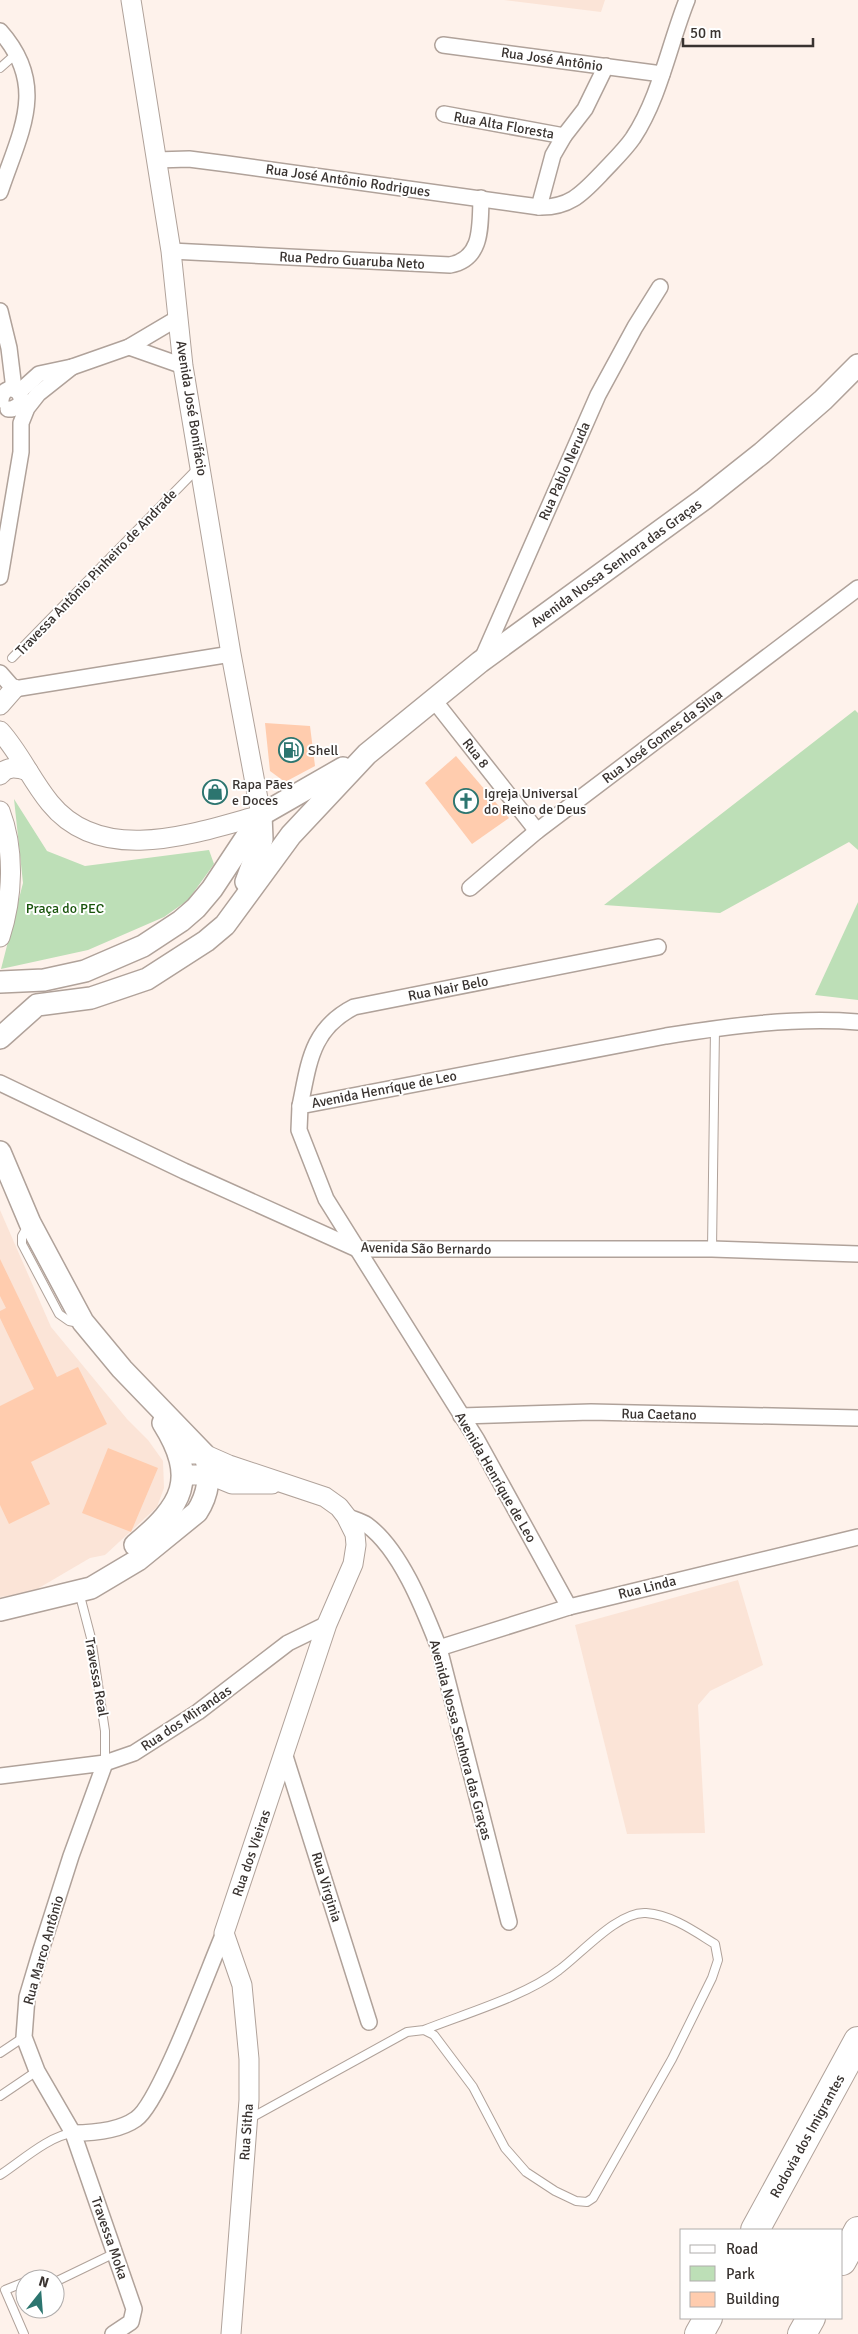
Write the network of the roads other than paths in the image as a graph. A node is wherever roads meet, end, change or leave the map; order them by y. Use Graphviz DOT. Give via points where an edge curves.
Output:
graph roads {
  1 [pos="131,0"];
  2 [pos="682,1"];
  3 [pos="0,30"];
  4 [pos="443,45"];
  5 [pos="16,53"];
  6 [pos="606,66"];
  7 [pos="0,68"];
  8 [pos="662,74"];
  9 [pos="444,114"];
  10 [pos="564,136"];
  11 [pos="156,160"];
  12 [pos="0,192"];
  13 [pos="481,198"];
  14 [pos="539,206"];
  15 [pos="171,251"];
  16 [pos="660,287"];
  17 [pos="0,311"];
  18 [pos="178,318"];
  19 [pos="129,346"];
  20 [pos="858,365"];
  21 [pos="184,366"];
  22 [pos="72,367"];
  23 [pos="8,401"];
  24 [pos="201,464"];
  25 [pos="0,577"];
  26 [pos="858,588"];
  27 [pos="231,654"];
  28 [pos="12,658"];
  29 [pos="480,662"];
  30 [pos="0,674"];
  31 [pos="14,689"];
  32 [pos="433,699"];
  33 [pos="0,705"];
  34 [pos="0,730"];
  35 [pos="367,754"];
  36 [pos="28,771"];
  37 [pos="0,775"];
  38 [pos="0,811"];
  39 [pos="261,815"];
  40 [pos="537,831"];
  41 [pos="470,888"];
  42 [pos="234,912"];
  43 [pos="0,937"];
  44 [pos="658,947"];
  45 [pos="0,982"];
  46 [pos="37,1005"];
  47 [pos="0,1020"];
  48 [pos="858,1022"];
  49 [pos="715,1028"];
  50 [pos="0,1038"];
  51 [pos="0,1083"];
  52 [pos="300,1106"];
  53 [pos="0,1152"];
  54 [pos="357,1249"];
  55 [pos="712,1250"];
  56 [pos="858,1254"];
  57 [pos="150,1399"];
  58 [pos="461,1416"];
  59 [pos="858,1418"];
  60 [pos="204,1454"];
  61 [pos="182,1466"];
  62 [pos="210,1475"];
  63 [pos="280,1483"];
  64 [pos="346,1516"];
  65 [pos="858,1537"];
  66 [pos="79,1592"];
  67 [pos="570,1607"];
  68 [pos="0,1610"];
  69 [pos="327,1624"];
  70 [pos="439,1648"];
  71 [pos="284,1753"];
  72 [pos="105,1763"];
  73 [pos="0,1776"];
  74 [pos="509,1922"];
  75 [pos="224,1932"];
  76 [pos="369,2022"];
  77 [pos="424,2030"];
  78 [pos="24,2037"];
  79 [pos="858,2041"];
  80 [pos="0,2053"];
  81 [pos="37,2071"];
  82 [pos="0,2096"];
  83 [pos="247,2120"];
  84 [pos="73,2133"];
  85 [pos="0,2175"];
  86 [pos="756,2229"];
  87 [pos="858,2231"];
  88 [pos="115,2253"];
  89 [pos="843,2259"];
  90 [pos="65,2277"];
  91 [pos="15,2286"];
  92 [pos="15,2313"];
  93 [pos="18,2319"];
  94 [pos="707,2319"];
  95 [pos="810,2319"];
  96 [pos="24,2334"];
  97 [pos="113,2334"];
  98 [pos="231,2334"];
  99 [pos="699,2334"];
  100 [pos="802,2334"];
  1 -- 11 [label="street, Avenida José Bonifácio"];
  2 -- 8 [label="street, Rua José Antônio Rodrigues"];
  3 -- 5 [label="street"];
  4 -- 6 [label="street, Rua José Antônio"];
  5 -- 7 [label="lane"];
  5 -- 12 [label="street" via="27,79 28,97 25,119"];
  6 -- 8 [label="street, Rua José Antônio"];
  6 -- 10 [label="street" via="584,109"];
  8 -- 14 [label="street, Rua José Antônio Rodrigues" via="646,114 620,154 592,184 567,203 554,207"];
  9 -- 10 [label="street, Rua Alta Floresta"];
  10 -- 14 [label="street" via="548,169"];
  11 -- 13 [label="street, Rua José Antônio Rodrigues" via="189,159"];
  11 -- 15 [label="street, Avenida José Bonifácio"];
  13 -- 14 [label="street, Rua José Antônio Rodrigues"];
  13 -- 15 [label="street, Rua Pedro Guaruba Neto" via="478,239 471,256 462,263"];
  15 -- 18 [label="street, Avenida José Bonifácio"];
  16 -- 29 [label="street, Rua Pablo Neruda" via="598,395"];
  17 -- 23 [label="street" via="9,348"];
  18 -- 19 [label="street"];
  18 -- 21 [label="street, Avenida José Bonifácio"];
  19 -- 21 [label="street"];
  19 -- 22 [label="street"];
  20 -- 29 [label="main road, Avenida Nossa Senhora das Graças" via="823,400 704,499"];
  21 -- 24 [label="street, Avenida José Bonifácio"];
  22 -- 23 [label="street" via="39,374"];
  22 -- 23 [label="street" via="38,394 27,408"];
  23 -- 25 [label="street" via="21,452"];
  24 -- 27 [label="street, Avenida José Bonifácio"];
  24 -- 28 [label="lane, Travessa Antônio Pinheiro de Andrade"];
  26 -- 40 [label="street, Rua José Gomes da Silva"];
  27 -- 31 [label="street"];
  27 -- 39 [label="street, Avenida José Bonifácio"];
  29 -- 32 [label="main road, Avenida Nossa Senhora das Graças"];
  30 -- 31 [label="street"];
  31 -- 33 [label="street"];
  32 -- 35 [label="main road, Avenida Nossa Senhora das Graças"];
  32 -- 40 [label="street, Rua 8"];
  34 -- 36 [label="street" via="21,756"];
  35 -- 39 [label="main road, Avenida Nossa Senhora das Graças"];
  35 -- 42 [label="main road, Avenida Nossa Senhora das Graças" via="290,835"];
  36 -- 37 [label="street" via="9,768"];
  36 -- 39 [label="street" via="67,821 89,833 113,839 148,841 204,831"];
  38 -- 43 [label="street" via="11,865"];
  39 -- 42 [label="main road" via="263,830 258,853"];
  39 -- 45 [label="main road, Avenida Nossa Senhora das Graças" via="206,895 181,922 111,961 85,971 44,980"];
  40 -- 41 [label="street, Rua José Gomes da Silva"];
  42 -- 46 [label="main road, Avenida Nossa Senhora das Graças" via="225,925 206,941 147,979 91,998"];
  44 -- 52 [label="street, Rua Nair Belo" via="354,1007 338,1015 318,1038"];
  46 -- 47 [label="main road, Avenida Nossa Senhora das Graças" via="16,1009"];
  46 -- 50 [label="main road"];
  48 -- 49 [label="street, Avenida Henríque de Leo" via="789,1020"];
  49 -- 52 [label="street, Avenida Henríque de Leo"];
  49 -- 55 [label="lane"];
  51 -- 54 [label="street, Avenida São Bernardo"];
  52 -- 54 [label="street, Avenida Henríque de Leo" via="299,1130 304,1147 326,1198"];
  53 -- 57 [label="main road, Avenida Nossa Senhora das Graças" via="30,1223 83,1322"];
  54 -- 55 [label="street, Avenida São Bernardo"];
  54 -- 58 [label="street, Avenida Henríque de Leo"];
  55 -- 56 [label="street, Avenida São Bernardo"];
  57 -- 60 [label="main road, Avenida Nossa Senhora das Graças"];
  57 -- 61 [label="main road, Avenida Nossa Senhora das Graças"];
  58 -- 59 [label="street, Rua Caetano" via="591,1412"];
  58 -- 67 [label="street, Avenida Henríque de Leo"];
  60 -- 61 [label="street" via="193,1454"];
  60 -- 62 [label="main road, Avenida Nossa Senhora das Graças"];
  60 -- 63 [label="street, Avenida Nossa Senhora das Graças"];
  61 -- 62 [label="street, Avenida Nossa Senhora das Graças"];
  61 -- 66 [label="main road" via="176,1499 163,1518"];
  62 -- 63 [label="street, Avenida Nossa Senhora das Graças" via="232,1484"];
  62 -- 66 [label="main road" via="201,1505 182,1526 138,1560"];
  63 -- 64 [label="street, Avenida Nossa Senhora das Graças" via="317,1493 333,1502"];
  64 -- 69 [label="street, Rua dos Vieiras" via="355,1534 355,1556"];
  64 -- 70 [label="street, Avenida Nossa Senhora das Graças" via="365,1524 391,1552"];
  65 -- 67 [label="street, Rua Linda"];
  66 -- 68 [label="main road"];
  66 -- 72 [label="lane, Travessa Real" via="91,1638 106,1731"];
  67 -- 70 [label="street, Rua Linda"];
  69 -- 71 [label="street, Rua dos Vieiras"];
  69 -- 72 [label="street, Rua dos Mirandas" via="288,1644 162,1736 134,1753"];
  70 -- 74 [label="street, Avenida Nossa Senhora das Graças"];
  71 -- 75 [label="street, Rua dos Vieiras"];
  71 -- 76 [label="street, Rua Virginia"];
  72 -- 73 [label="street, Rua dos Mirandas"];
  72 -- 78 [label="street, Rua Marco Antônio" via="41,1950 28,1997"];
  75 -- 83 [label="street, Rua Sitha" via="242,1985 250,2059"];
  75 -- 84 [label="street, Rua dos Vieiras" via="146,2111 125,2125"];
  77 -- 77 [label="lane" via="434,2035 473,2087 505,2148 526,2172 555,2191 576,2201 587,2202 593,2198 672,2059 712,1978 718,1960 715,1944 677,1921 645,1913 620,1920 558,1972 530,1988"];
  77 -- 83 [label="lane" via="401,2035"];
  78 -- 80 [label="lane"];
  78 -- 81 [label="street, Rua Marco Antônio"];
  79 -- 86 [label="highway, Rodovia dos Imigrantes"];
  81 -- 82 [label="lane"];
  81 -- 84 [label="street, Rua Marco Antônio"];
  83 -- 98 [label="street, Rua Sitha"];
  84 -- 85 [label="lane" via="54,2139"];
  84 -- 88 [label="street, Travessa Moka"];
  87 -- 89 [label="highway"];
  88 -- 90 [label="lane"];
  88 -- 97 [label="street, Travessa Moka" via="135,2314 131,2322"];
  91 -- 92 [label="lane" via="5,2290"];
  93 -- 96 [label="lane"];
  94 -- 99 [label="highway"];
  95 -- 100 [label="highway"];
}
